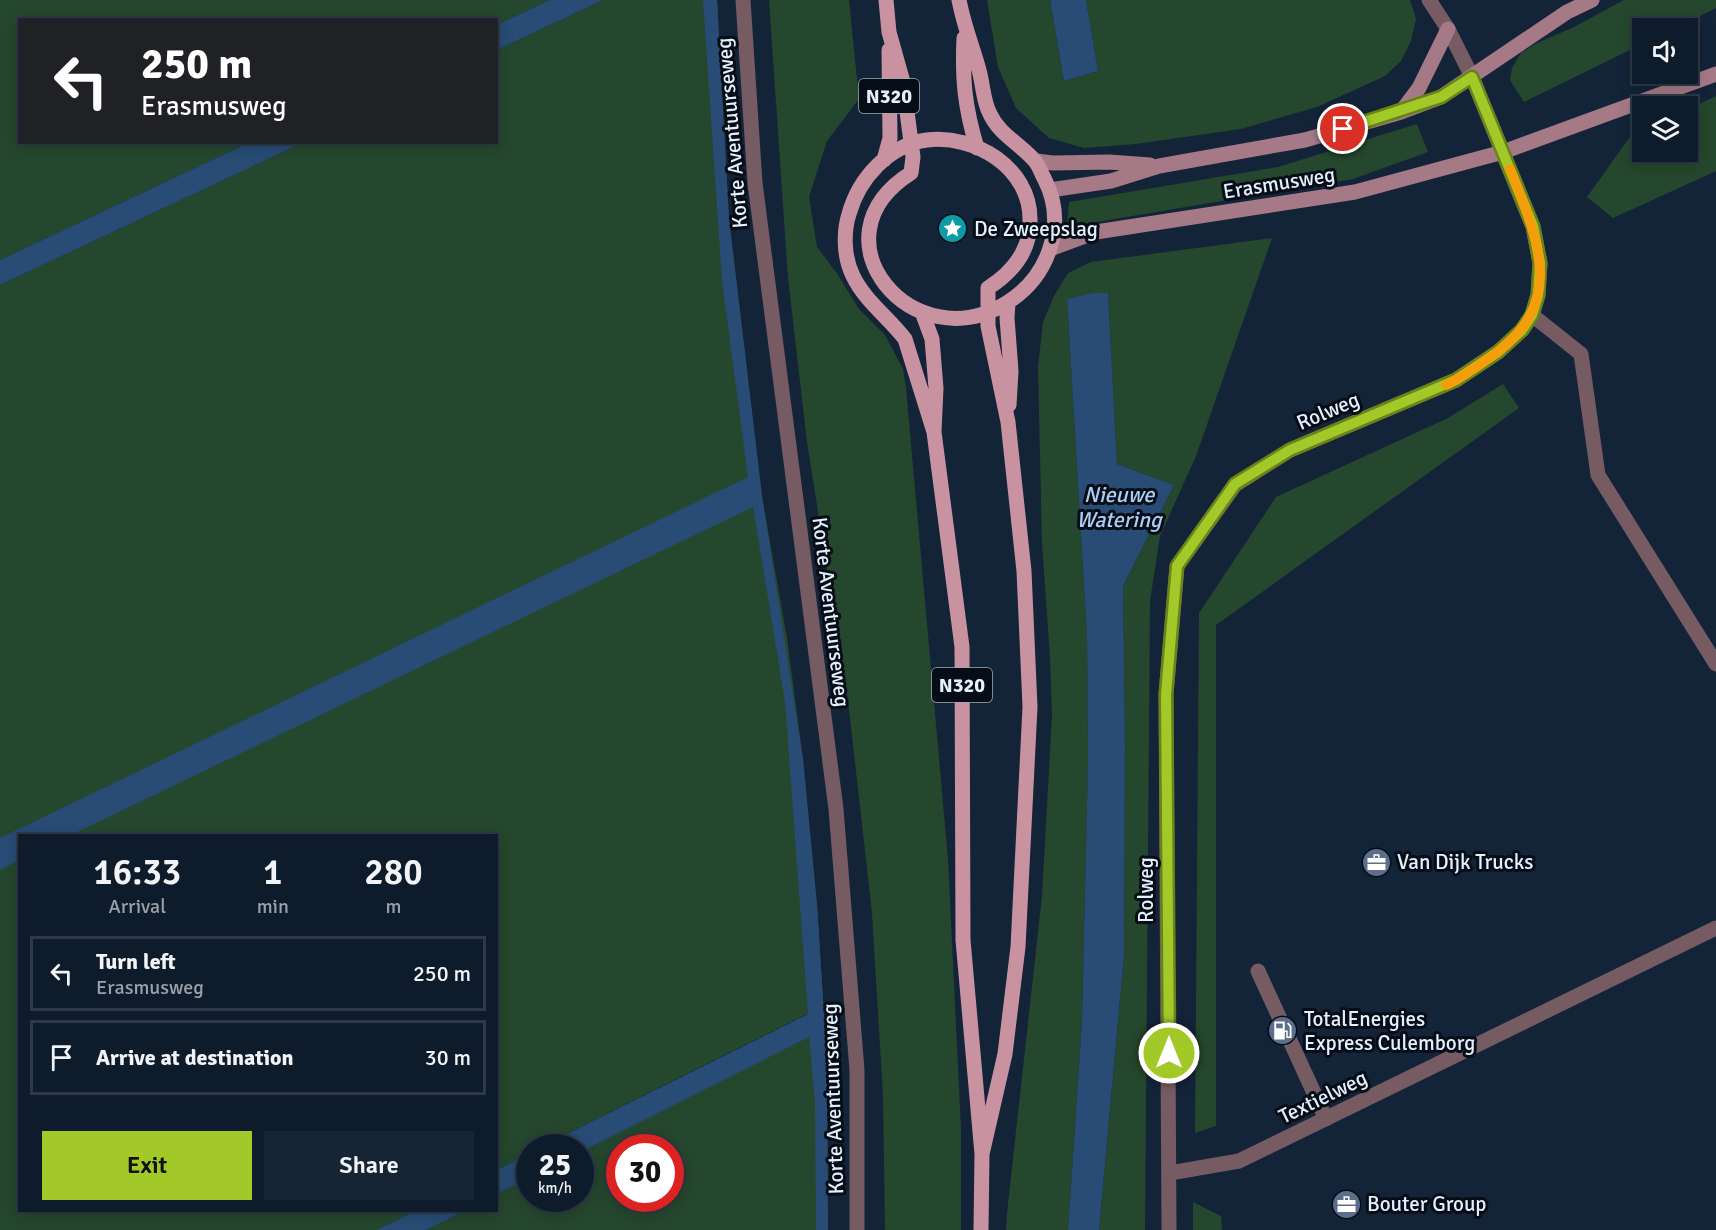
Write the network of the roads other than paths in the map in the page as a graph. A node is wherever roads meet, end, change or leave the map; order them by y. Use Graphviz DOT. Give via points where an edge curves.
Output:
graph roads {
  1 [pos="743,0"];
  2 [pos="885,0"];
  3 [pos="959,0"];
  4 [pos="1429,0"];
  5 [pos="1592,0"];
  6 [pos="965,29"];
  7 [pos="1448,29"];
  8 [pos="889,32"];
  9 [pos="1716,74"];
  10 [pos="1472,77"];
  11 [pos="1401,111"];
  12 [pos="911,144"];
  13 [pos="977,148"];
  14 [pos="1503,152"];
  15 [pos="884,160"];
  16 [pos="1036,161"];
  17 [pos="1159,166"];
  18 [pos="1025,190"];
  19 [pos="1050,190"];
  20 [pos="1050,249"];
  21 [pos="1008,303"];
  22 [pos="922,312"];
  23 [pos="988,314"];
  24 [pos="1532,315"];
  25 [pos="1008,422"];
  26 [pos="934,432"];
  27 [pos="1716,664"];
  28 [pos="1716,928"];
  29 [pos="1258,971"];
  30 [pos="1326,1119"];
  31 [pos="982,1154"];
  32 [pos="1170,1173"];
  33 [pos="857,1230"];
  34 [pos="981,1230"];
  35 [pos="1169,1230"];
  1 -- 33 [label="street, Korte Aventuurseweg" via="755,183 836,809 857,1070"];
  2 -- 8 [label="main road, N320"];
  3 -- 6 [label="main road, N320"];
  4 -- 7 [label="street, Rolweg"];
  5 -- 10 [label="street, Erasmusweg" via="1567,12"];
  6 -- 13 [label="main road, N320" via="967,117"];
  6 -- 16 [label="main road, N320" via="989,114"];
  7 -- 10 [label="street, Rolweg"];
  7 -- 11 [label="street" via="1419,88"];
  8 -- 12 [label="main road, N320" via="903,82"];
  8 -- 15 [label="main road, N320" via="890,138"];
  9 -- 14 [label="street, Erasmusweg"];
  10 -- 11 [label="street, Erasmusweg" via="1441,97"];
  10 -- 14 [label="street, Rolweg"];
  11 -- 17 [label="street, Erasmusweg" via="1305,140"];
  12 -- 13 [label="main road, N320" via="945,140"];
  12 -- 15 [label="main road, N320"];
  12 -- 22 [label="main road, N320" via="911,173 882,199 869,236 877,274 889,290"];
  13 -- 18 [label="main road, N320" via="1006,164"];
  14 -- 20 [label="street, Erasmusweg" via="1355,192 1096,232"];
  14 -- 24 [label="street, Rolweg" via="1533,226 1540,263"];
  15 -- 26 [label="main road, N320" via="866,177 853,199 846,224 846,249 852,274 864,296 904,339"];
  16 -- 17 [label="street, Erasmusweg"];
  16 -- 19 [label="main road, N320"];
  17 -- 19 [label="street, Erasmusweg" via="1111,181"];
  18 -- 19 [label="main road"];
  18 -- 23 [label="main road, N320" via="1030,209 1026,247 1017,264 988,288"];
  19 -- 20 [label="main road, N320" via="1054,230"];
  20 -- 21 [label="main road, N320" via="1034,280"];
  21 -- 23 [label="main road, N320"];
  21 -- 25 [label="main road, N320"];
  22 -- 23 [label="main road, N320" via="966,319"];
  22 -- 26 [label="main road, N320" via="932,339"];
  23 -- 25 [label="main road, N320"];
  24 -- 27 [label="street" via="1581,354 1598,475"];
  24 -- 32 [label="street, Rolweg" via="1498,352 1456,380 1290,450 1235,484 1177,566 1166,694"];
  25 -- 31 [label="main road, N320" via="1024,571 1030,707 1018,947 1005,1054"];
  26 -- 31 [label="main road, N320" via="962,647 963,940"];
  28 -- 30 [label="street, Textielweg"];
  29 -- 30 [label="street"];
  30 -- 32 [label="street, Textielweg" via="1239,1161"];
  31 -- 34 [label="main road, N320"];
  32 -- 35 [label="street, Rolweg"];
}
